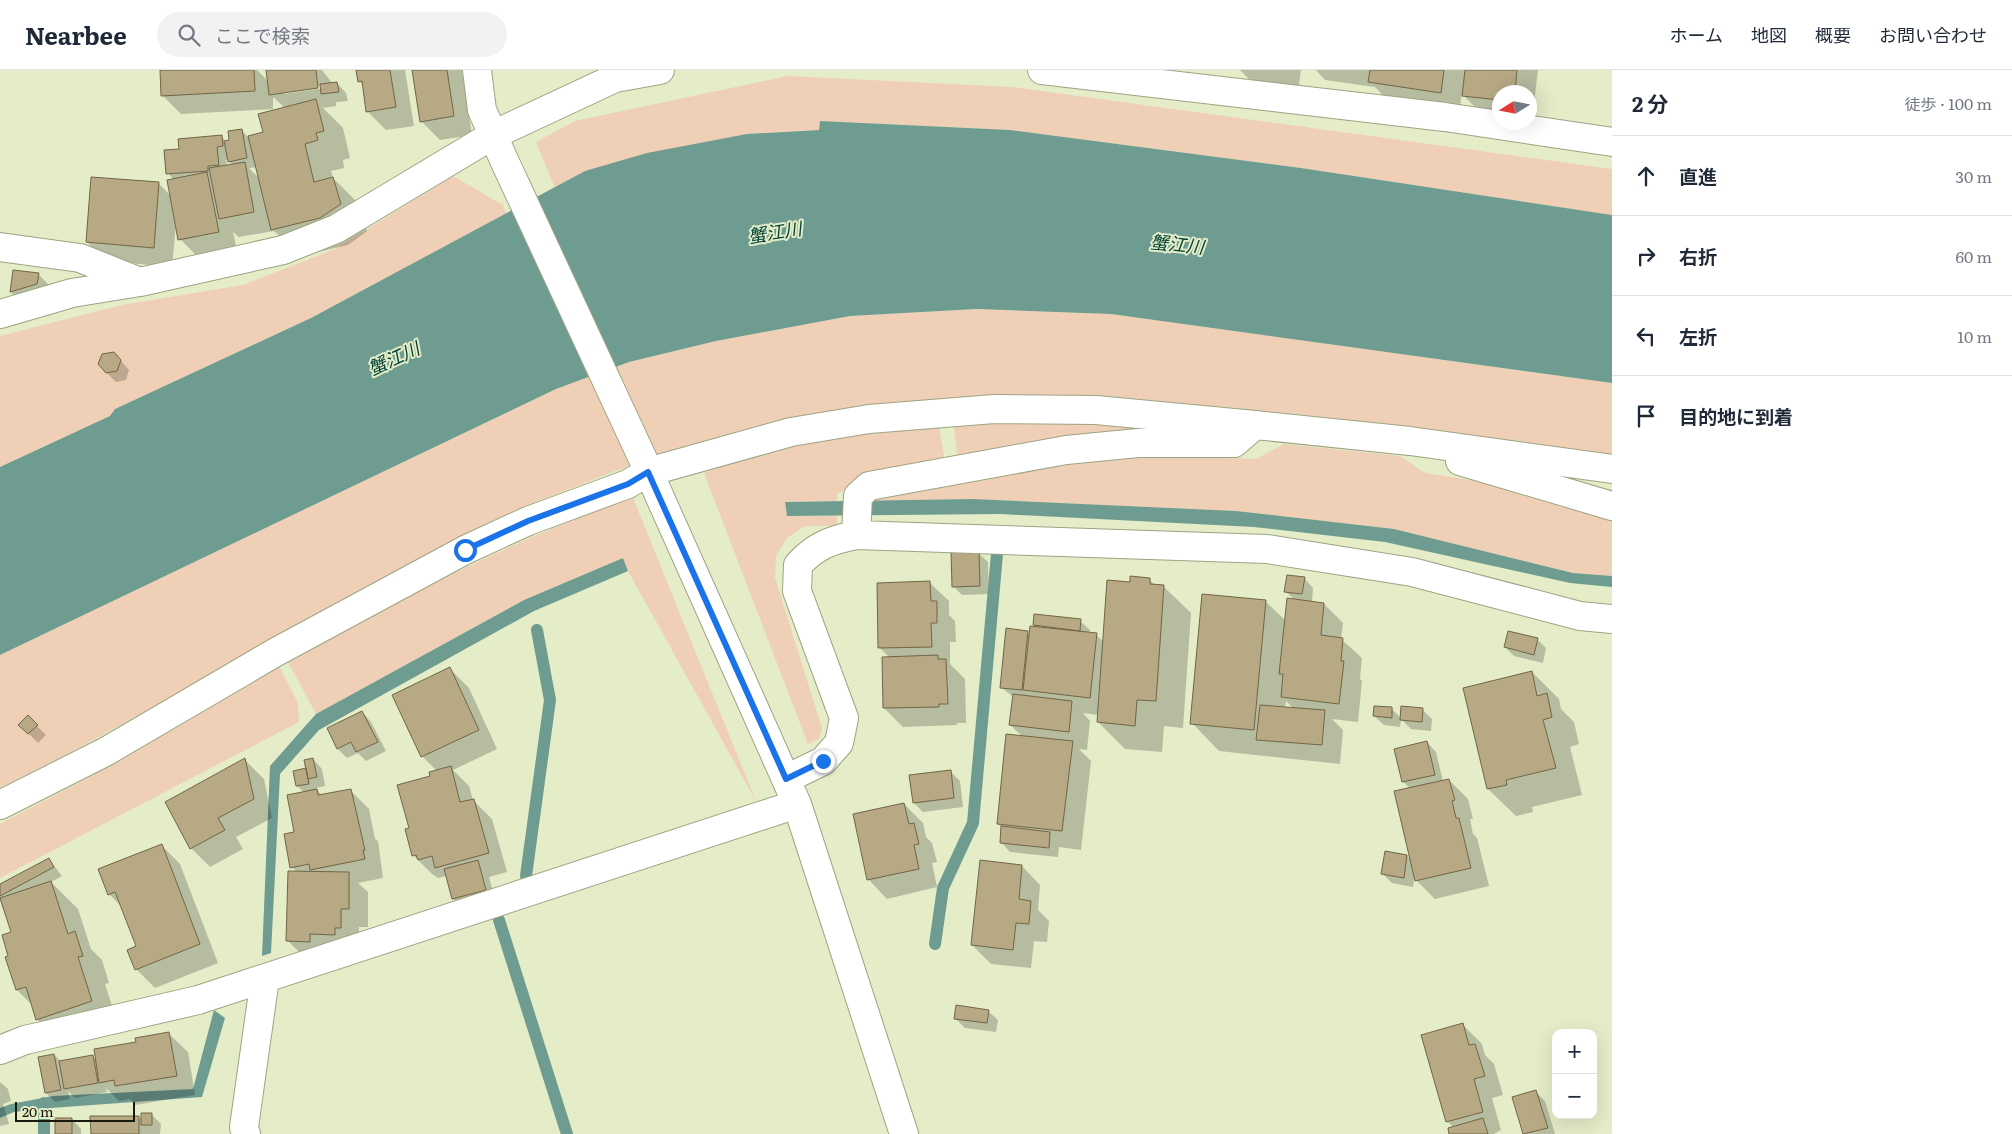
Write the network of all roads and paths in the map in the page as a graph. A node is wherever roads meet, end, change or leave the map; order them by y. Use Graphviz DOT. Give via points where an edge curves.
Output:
graph roads {
  1 [pos="477,70"];
  2 [pos="660,70"];
  3 [pos="1042,70"];
  4 [pos="493,135"];
  5 [pos="1612,142"];
  6 [pos="0,247"];
  7 [pos="140,282"];
  8 [pos="0,314"];
  9 [pos="1255,425"];
  10 [pos="1410,441"];
  11 [pos="645,464"];
  12 [pos="1612,469"];
  13 [pos="1612,506"];
  14 [pos="857,518"];
  15 [pos="1612,619"];
  16 [pos="786,779"];
  17 [pos="797,804"];
  18 [pos="0,805"];
  19 [pos="265,978"];
  20 [pos="0,1050"];
  21 [pos="246,1134"];
  22 [pos="904,1134"];
  1 -- 4 [label="street" via="482,110"];
  2 -- 4 [label="street" via="615,78"];
  3 -- 5 [label="street" via="1445,117"];
  4 -- 7 [label="street" via="336,229 283,250"];
  4 -- 11 [label="street"];
  6 -- 7 [label="street" via="80,258"];
  7 -- 8 [label="street" via="72,293"];
  9 -- 10 [label="street"];
  9 -- 11 [label="street" via="1096,410 994,409 869,419 791,432"];
  9 -- 14 [label="street" via="1234,443 1138,443 1066,450 869,486"];
  10 -- 12 [label="street"];
  10 -- 13 [label="street" via="1470,466"];
  11 -- 16 [label="street"];
  11 -- 18 [label="street" via="628,484 528,521 465,550 276,652 105,752"];
  14 -- 15 [label="street" via="1267,549 1412,572 1580,616"];
  14 -- 16 [label="street" via="832,540 811,551 798,565 797,591 844,718 839,743 823,761"];
  16 -- 17 [label="street"];
  17 -- 19 [label="street"];
  17 -- 22 [label="street"];
  19 -- 20 [label="street" via="198,1000 26,1040"];
  19 -- 21 [label="street" via="244,1127"];
}
